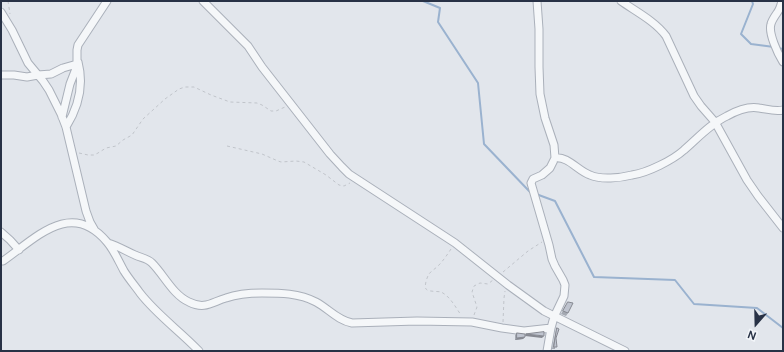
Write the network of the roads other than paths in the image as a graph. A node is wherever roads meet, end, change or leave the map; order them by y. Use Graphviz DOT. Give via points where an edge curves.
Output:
graph roads {
  1 [pos="107,1"];
  2 [pos="203,1"];
  3 [pos="536,1"];
  4 [pos="620,1"];
  5 [pos="782,1"];
  6 [pos="1,12"];
  7 [pos="77,62"];
  8 [pos="783,62"];
  9 [pos="1,75"];
  10 [pos="38,75"];
  11 [pos="783,110"];
  12 [pos="62,118"];
  13 [pos="715,122"];
  14 [pos="66,127"];
  15 [pos="555,158"];
  16 [pos="783,228"];
  17 [pos="94,229"];
  18 [pos="1,232"];
  19 [pos="108,243"];
  20 [pos="19,250"];
  21 [pos="2,262"];
  22 [pos="554,317"];
  23 [pos="551,328"];
  24 [pos="199,351"];
  25 [pos="547,351"];
  26 [pos="625,351"];
  1 -- 7 [label="street" via="78,46"];
  2 -- 22 [label="street" via="248,46 342,167 455,243"];
  3 -- 15 [label="street" via="540,94"];
  4 -- 13 [label="street" via="662,31 694,96"];
  5 -- 8 [label="street" via="770,26"];
  6 -- 10 [label="street" via="28,63"];
  7 -- 10 [label="street" via="51,74"];
  7 -- 12 [label="street"];
  7 -- 14 [label="street" via="80,73 79,97"];
  9 -- 10 [label="street"];
  10 -- 12 [label="street" via="49,90"];
  11 -- 13 [label="street" via="750,108"];
  12 -- 14 [label="street"];
  13 -- 15 [label="street" via="677,155 634,175 593,177 564,159"];
  13 -- 16 [label="street" via="747,180"];
  14 -- 17 [label="street" via="86,211"];
  15 -- 22 [label="street" via="550,168 531,181 554,266 561,274 565,285 564,296"];
  17 -- 19 [label="street"];
  17 -- 20 [label="street" via="85,225 66,223 38,234"];
  18 -- 20 [label="street"];
  19 -- 23 [label="street" via="148,260 179,296 199,306 236,295 284,294 306,298 338,318 352,323 469,322 524,331"];
  19 -- 24 [label="street" via="142,295 162,318"];
  20 -- 21 [label="street"];
  22 -- 23 [label="street"];
  22 -- 26 [label="street"];
  23 -- 25 [label="street"];
}
